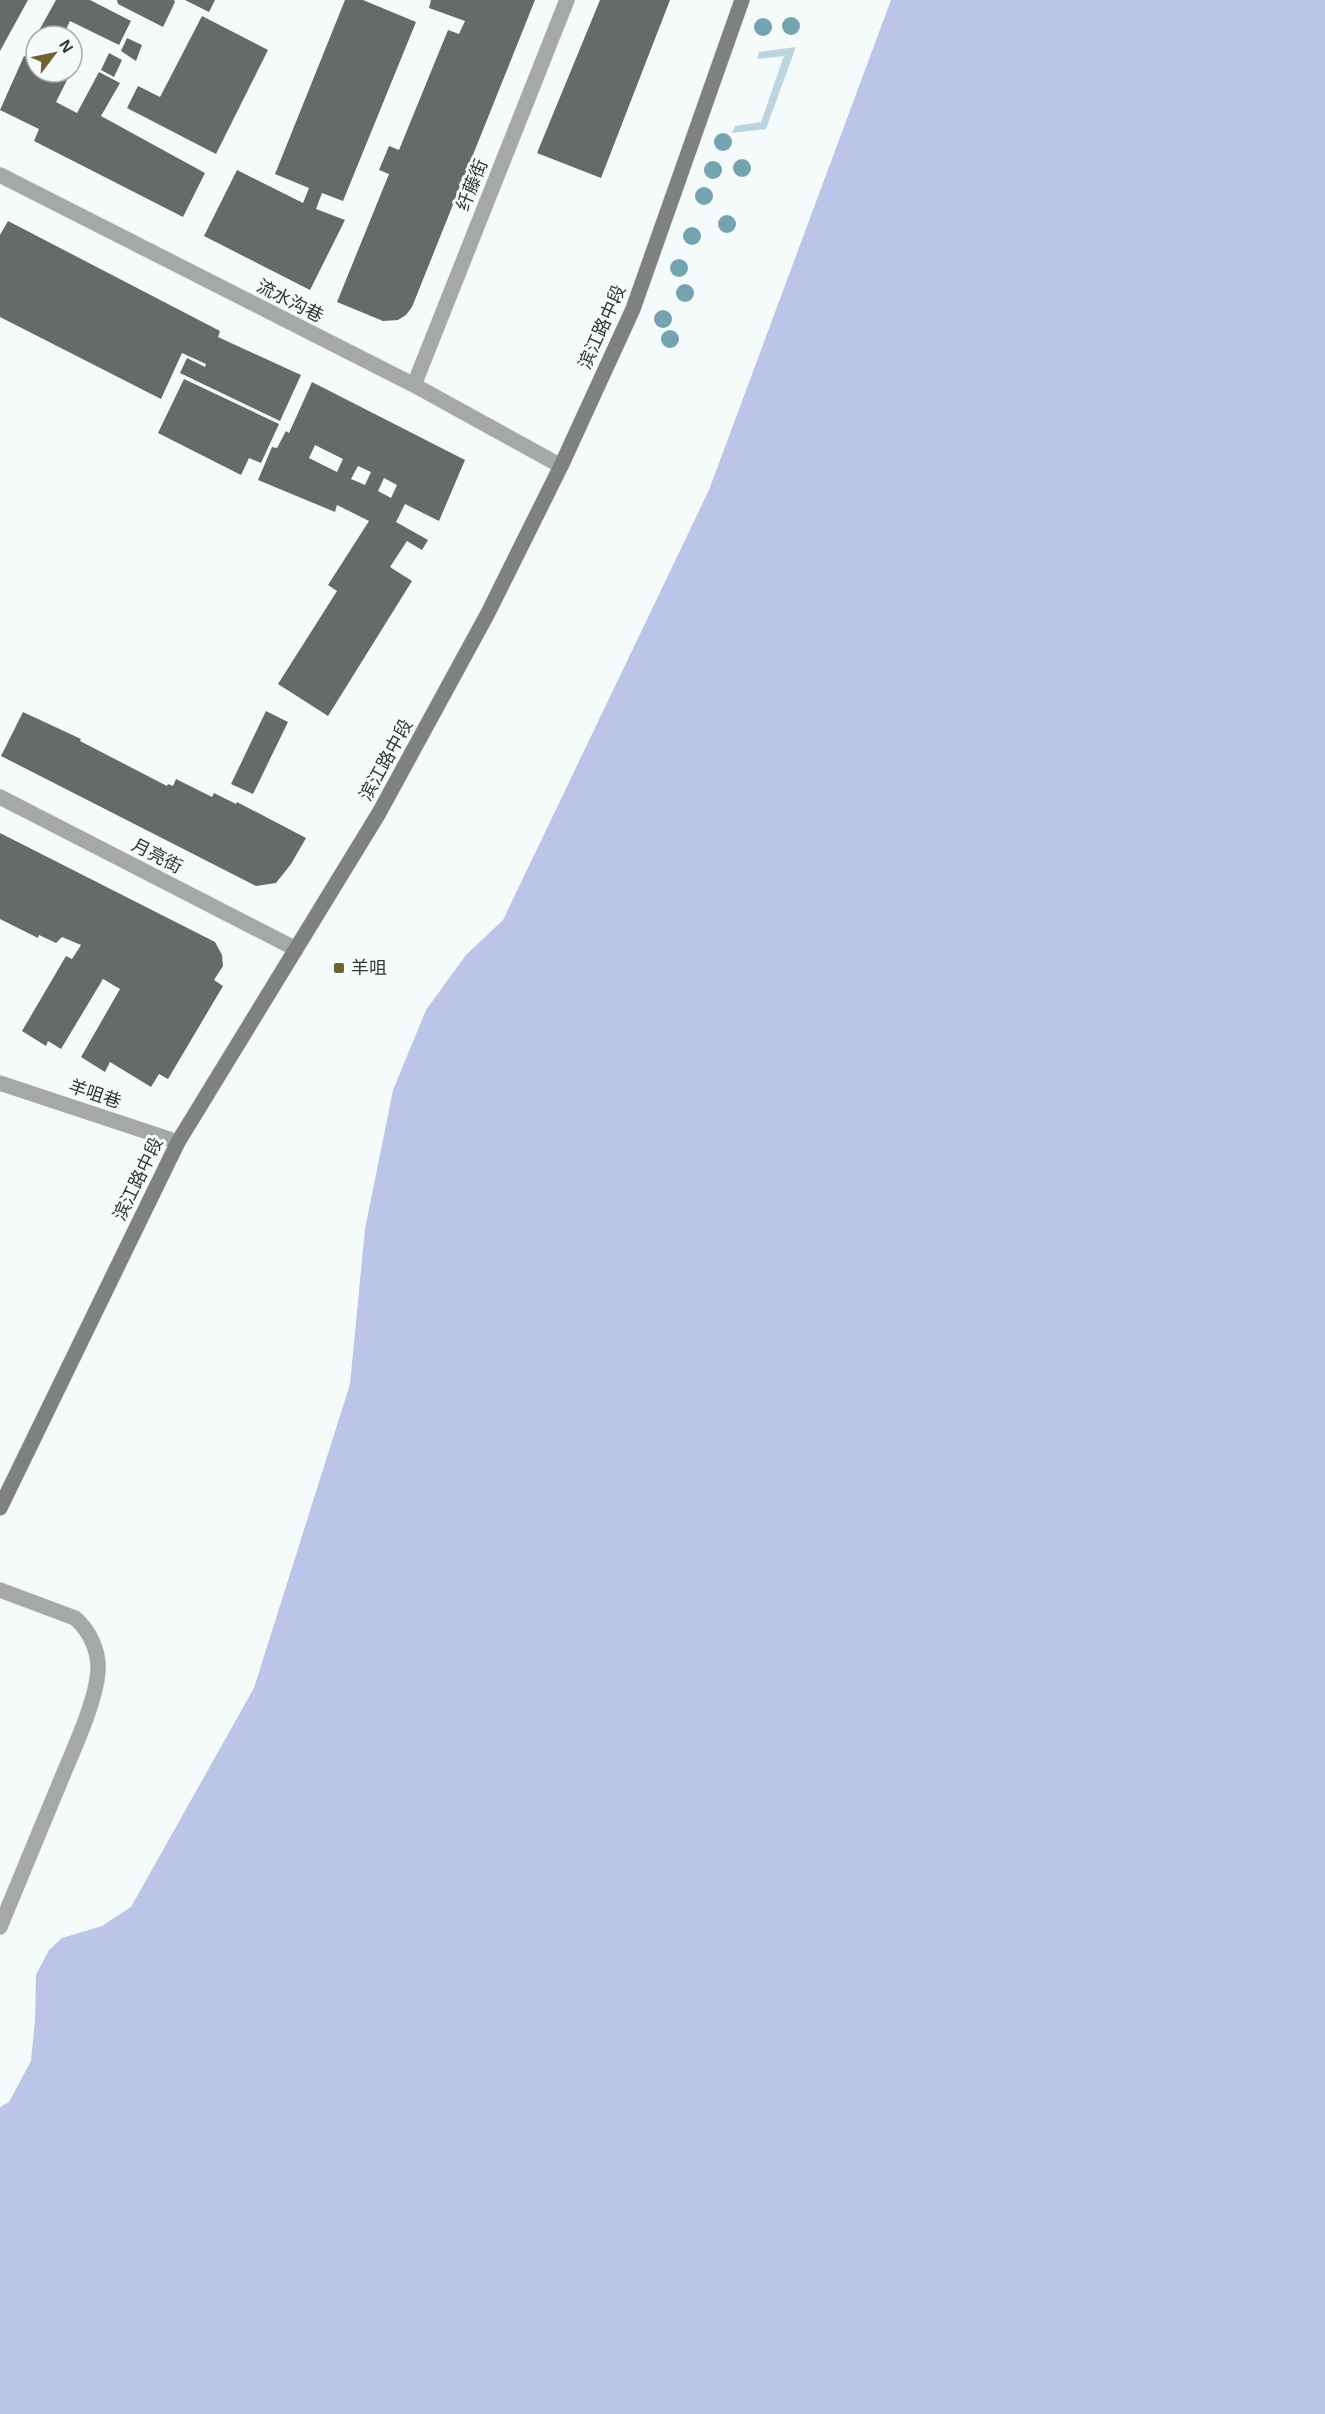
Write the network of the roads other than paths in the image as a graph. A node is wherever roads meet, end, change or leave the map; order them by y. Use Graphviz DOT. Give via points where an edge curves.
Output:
graph roads {
  1 [pos="567,0"];
  2 [pos="742,0"];
  3 [pos="0,175"];
  4 [pos="414,385"];
  5 [pos="561,465"];
  6 [pos="0,797"];
  7 [pos="296,949"];
  8 [pos="0,1083"];
  9 [pos="178,1142"];
  10 [pos="0,1508"];
  11 [pos="0,1590"];
  12 [pos="0,1927"];
  1 -- 4 [label="street, 纤藤街"];
  2 -- 5 [label="main road, 滨江路中段" via="633,309"];
  3 -- 4 [label="street, 流水沟巷"];
  4 -- 5 [label="street, 流水沟巷"];
  5 -- 7 [label="main road, 滨江路中段" via="488,614 380,813"];
  6 -- 7 [label="street, 月亮街"];
  7 -- 9 [label="main road, 滨江路中段"];
  8 -- 9 [label="street, 羊咀巷"];
  9 -- 10 [label="main road, 滨江路中段"];
  11 -- 12 [label="street" via="75,1618 90,1636 98,1672 84,1722"];
}
